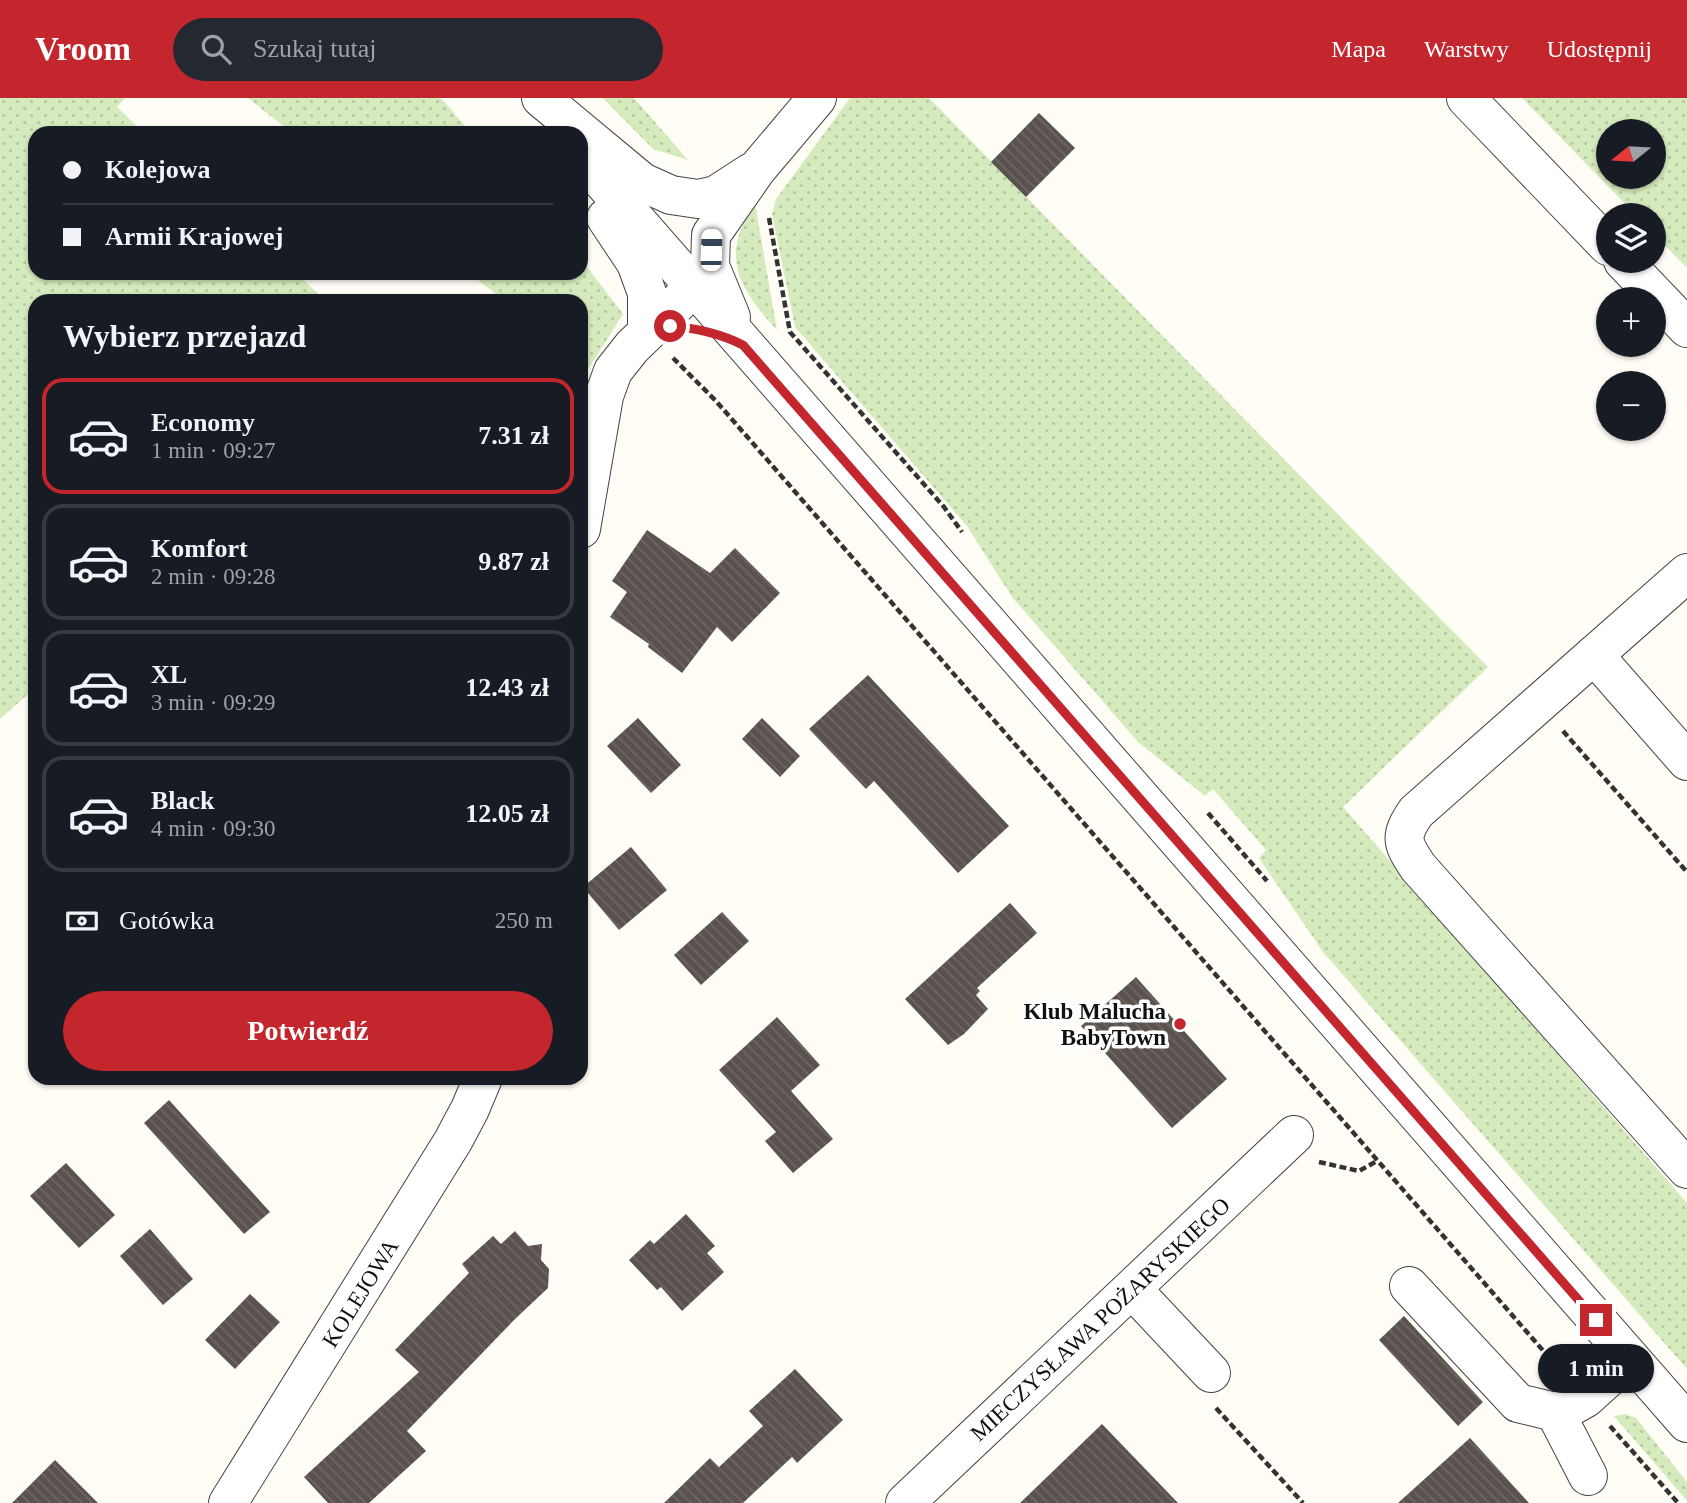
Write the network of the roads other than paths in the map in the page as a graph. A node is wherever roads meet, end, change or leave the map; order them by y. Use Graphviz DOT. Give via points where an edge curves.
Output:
graph roads {
  1 [pos="524,98"];
  2 [pos="530,98"];
  3 [pos="541,98"];
  4 [pos="817,98"];
  5 [pos="1466,98"];
  6 [pos="543,126"];
  7 [pos="554,126"];
  8 [pos="575,126"];
  9 [pos="588,137"];
  10 [pos="588,165"];
  11 [pos="757,169"];
  12 [pos="588,192"];
  13 [pos="1596,233"];
  14 [pos="1634,273"];
  15 [pos="693,288"];
  16 [pos="1687,328"];
  17 [pos="656,340"];
  18 [pos="743,345"];
  19 [pos="588,487"];
  20 [pos="1687,573"];
  21 [pos="1594,655"];
  22 [pos="1687,761"];
  23 [pos="480,1085"];
  24 [pos="1294,1135"];
  25 [pos="1687,1169"];
  26 [pos="1409,1286"];
  27 [pos="1132,1289"];
  28 [pos="1630,1358"];
  29 [pos="1211,1373"];
  30 [pos="1571,1405"];
  31 [pos="1687,1423"];
  32 [pos="1588,1476"];
  33 [pos="228,1503"];
  34 [pos="905,1503"];
  1 -- 6 [label="street"];
  2 -- 7 [label="street"];
  3 -- 8 [label="street"];
  4 -- 11 [label="street"];
  5 -- 13 [label="street"];
  9 -- 11 [label="street" via="642,182 671,195 716,195"];
  10 -- 15 [label="street"];
  11 -- 18 [label="street" via="711,235 710,265"];
  12 -- 17 [label="street" via="636,263"];
  14 -- 16 [label="street"];
  15 -- 17 [label="street"];
  15 -- 18 [label="street"];
  17 -- 18 [label="street" via="670,326 694,328"];
  17 -- 19 [label="street" via="621,360 608,384"];
  18 -- 28 [label="street"];
  20 -- 21 [label="street"];
  21 -- 22 [label="street"];
  21 -- 25 [label="street" via="1416,812 1404,828 1404,846"];
  23 -- 33 [label="street, KOLEJOWA" via="446,1152"];
  24 -- 27 [label="street, MIECZYSŁAWA POŻARYSKIEGO"];
  26 -- 30 [label="street" via="1518,1403"];
  27 -- 29 [label="street"];
  27 -- 34 [label="street, MIECZYSŁAWA POŻARYSKIEGO"];
  28 -- 30 [label="street"];
  28 -- 31 [label="street"];
  30 -- 32 [label="street"];
}
